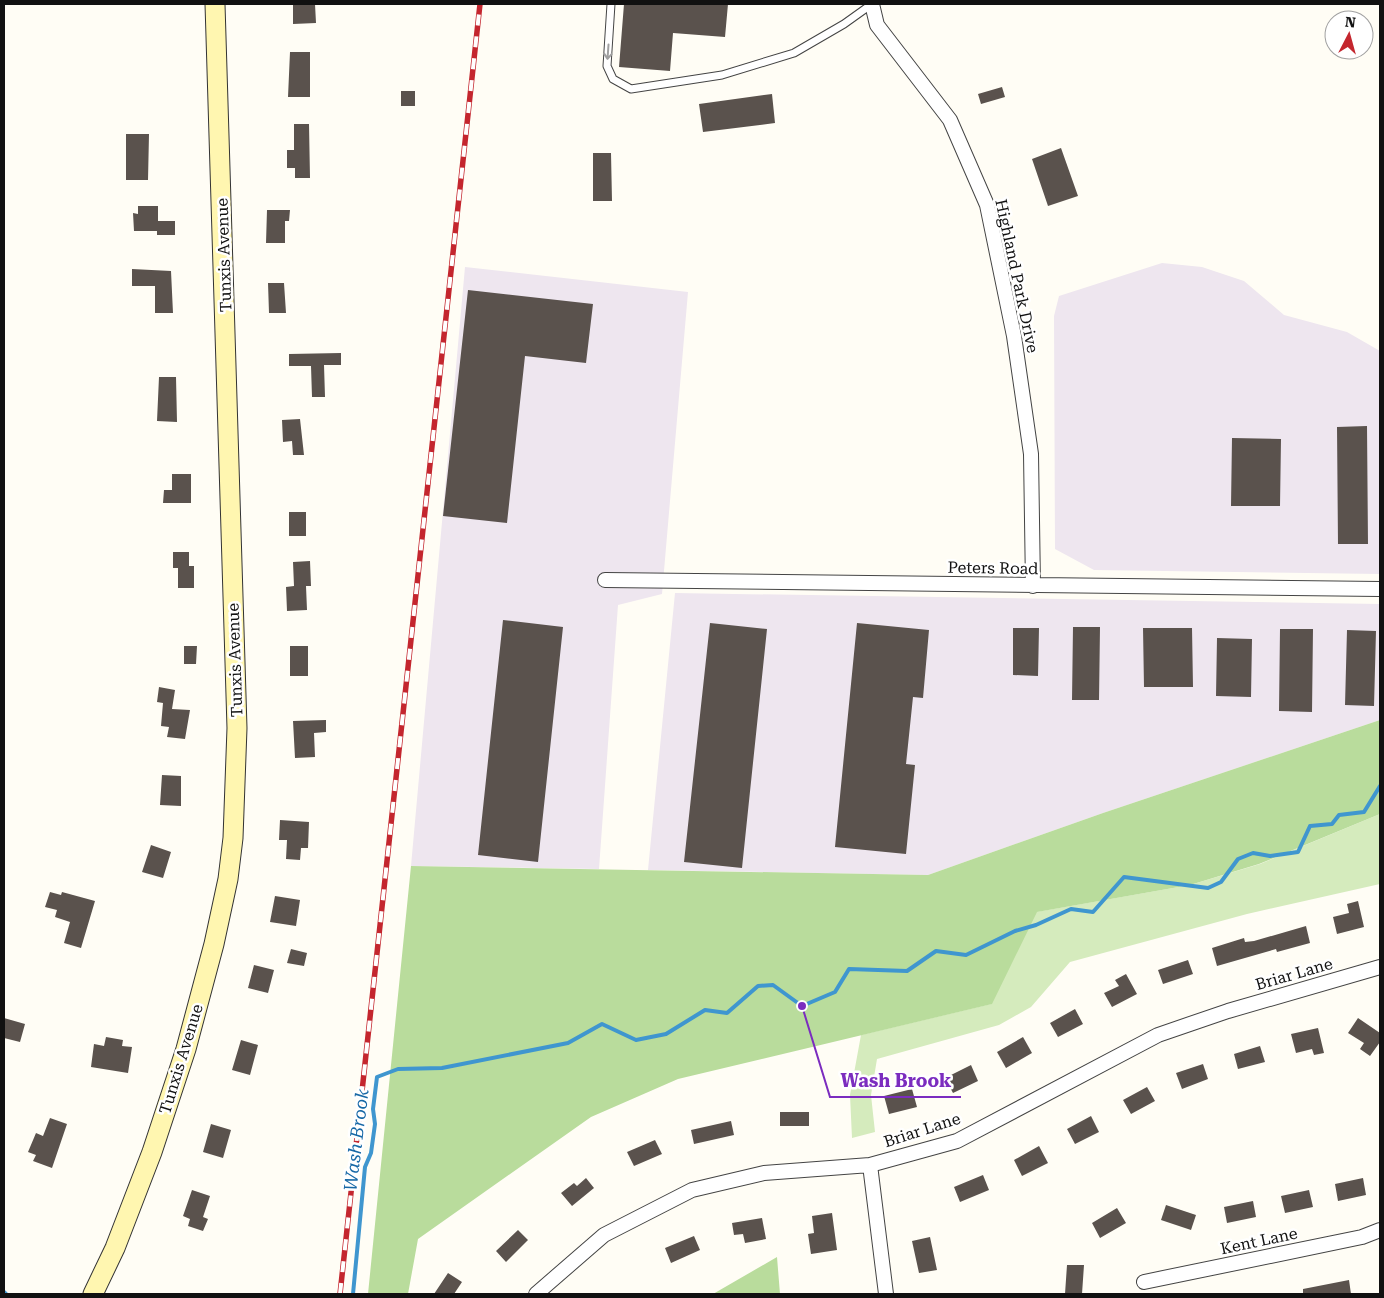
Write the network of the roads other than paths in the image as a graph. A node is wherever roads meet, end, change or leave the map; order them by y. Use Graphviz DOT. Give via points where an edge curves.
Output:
graph roads {
  1 [pos="215,4"];
  2 [pos="611,4"];
  3 [pos="872,4"];
  4 [pos="606,580"];
  5 [pos="1033,586"];
  6 [pos="1380,590"];
  7 [pos="1380,967"];
  8 [pos="870,1165"];
  9 [pos="1380,1230"];
  10 [pos="1144,1282"];
  11 [pos="93,1294"];
  12 [pos="536,1294"];
  13 [pos="886,1294"];
  1 -- 11 [label="main road, Tunxis Avenue" via="237,728 233,838 218,928 186,1049 138,1193"];
  2 -- 3 [label="lane, one-way" via="607,66 613,79 631,89 722,76 794,53"];
  3 -- 5 [label="street, Highland Park Drive" via="877,25 950,120 987,205 1014,336 1031,454"];
  4 -- 5 [label="street, Peters Road"];
  5 -- 6 [label="street, Peters Road"];
  7 -- 8 [label="street, Briar Lane" via="1158,1035 957,1141"];
  8 -- 12 [label="street, Briar Lane" via="764,1173 692,1190 604,1236"];
  8 -- 13 [label="street"];
  9 -- 10 [label="street, Kent Lane" via="1362,1237"];
}
